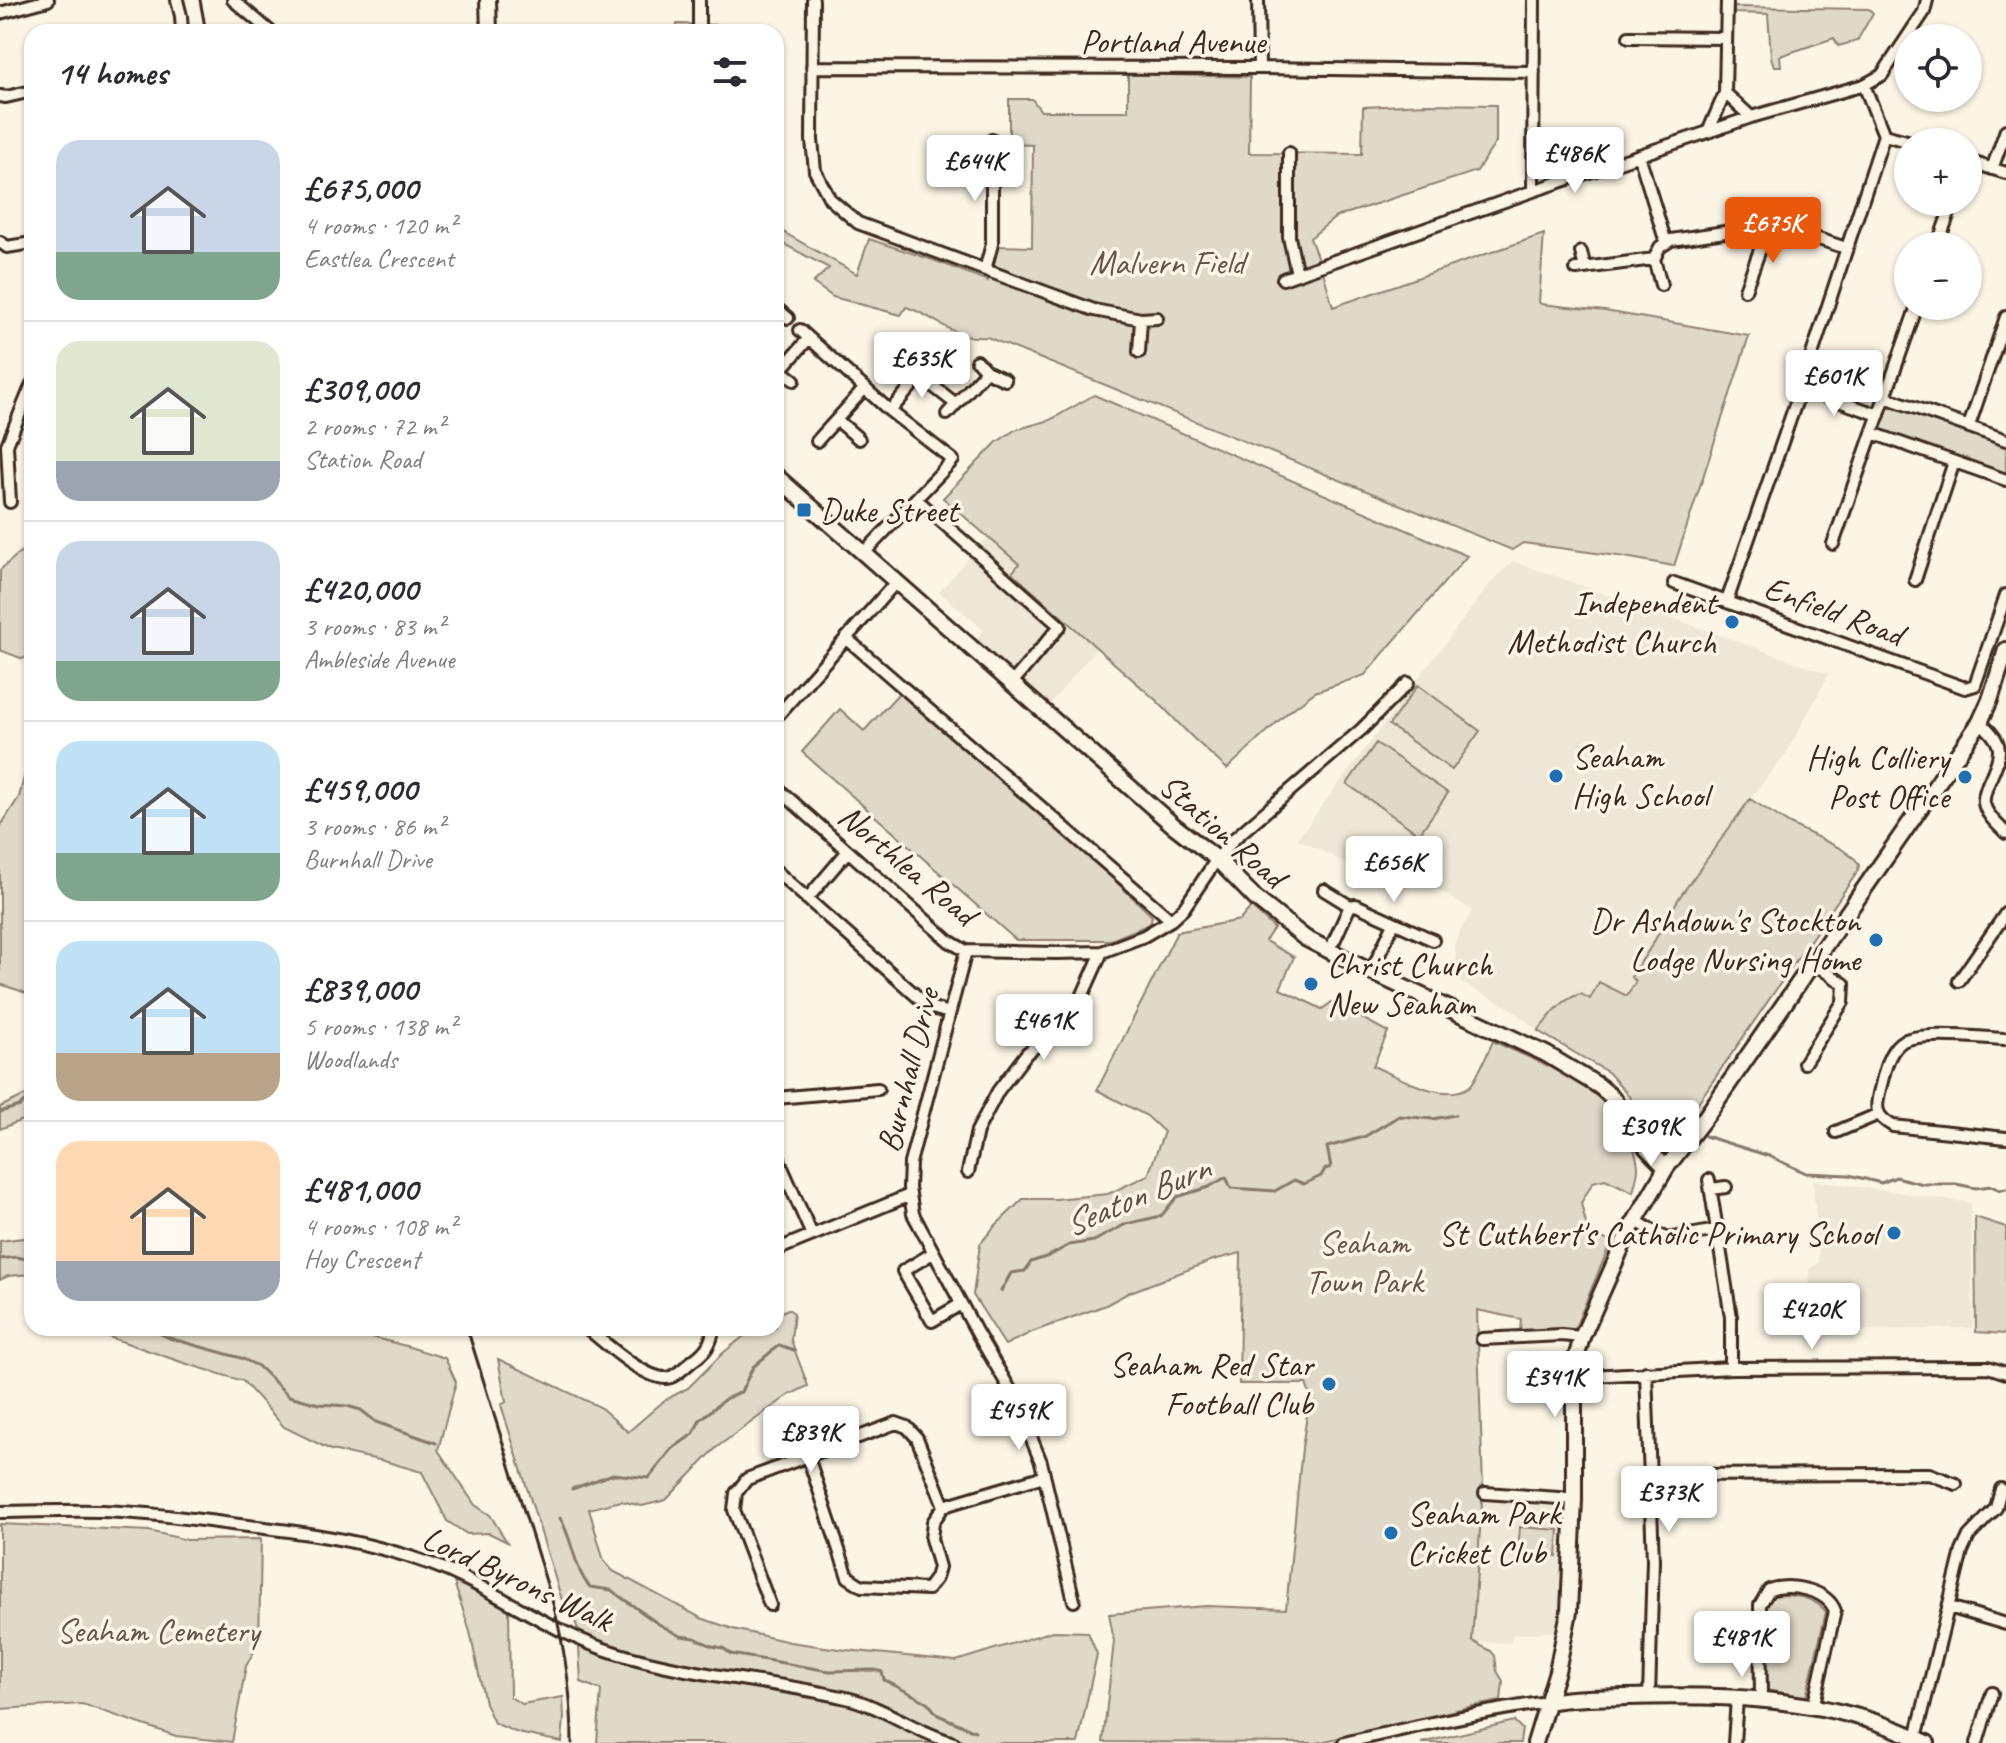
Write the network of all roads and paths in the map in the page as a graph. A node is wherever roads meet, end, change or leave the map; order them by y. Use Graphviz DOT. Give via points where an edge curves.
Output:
graph roads {
  1 [pos="48,0"];
  2 [pos="177,0"];
  3 [pos="233,0"];
  4 [pos="488,0"];
  5 [pos="699,0"];
  6 [pos="813,0"];
  7 [pos="1258,0"];
  8 [pos="1534,0"];
  9 [pos="1727,0"];
  10 [pos="1927,0"];
  11 [pos="0,13"];
  12 [pos="181,24"];
  13 [pos="262,24"];
  14 [pos="489,24"];
  15 [pos="699,24"];
  16 [pos="1629,37"];
  17 [pos="1726,38"];
  18 [pos="812,67"];
  19 [pos="1259,68"];
  20 [pos="1534,72"];
  21 [pos="1864,85"];
  22 [pos="24,93"];
  23 [pos="1725,93"];
  24 [pos="0,96"];
  25 [pos="1751,117"];
  26 [pos="2006,130"];
  27 [pos="1708,132"];
  28 [pos="1884,135"];
  29 [pos="1894,138"];
  30 [pos="992,140"];
  31 [pos="1289,153"];
  32 [pos="1639,155"];
  33 [pos="1982,166"];
  34 [pos="1992,169"];
  35 [pos="2006,173"];
  36 [pos="1533,191"];
  37 [pos="1768,228"];
  38 [pos="0,242"];
  39 [pos="1666,243"];
  40 [pos="24,244"];
  41 [pos="1846,248"];
  42 [pos="1581,252"];
  43 [pos="1654,259"];
  44 [pos="985,270"];
  45 [pos="1297,274"];
  46 [pos="1283,279"];
  47 [pos="1661,285"];
  48 [pos="1751,285"];
  49 [pos="784,315"];
  50 [pos="2006,317"];
  51 [pos="788,318"];
  52 [pos="1157,318"];
  53 [pos="1141,319"];
  54 [pos="1912,320"];
  55 [pos="1139,352"];
  56 [pos="977,361"];
  57 [pos="784,365"];
  58 [pos="934,368"];
  59 [pos="986,371"];
  60 [pos="784,375"];
  61 [pos="924,379"];
  62 [pos="794,380"];
  63 [pos="1005,380"];
  64 [pos="865,388"];
  65 [pos="1801,388"];
  66 [pos="1885,397"];
  67 [pos="24,402"];
  68 [pos="956,404"];
  69 [pos="890,411"];
  70 [pos="947,414"];
  71 [pos="1879,415"];
  72 [pos="837,420"];
  73 [pos="1969,426"];
  74 [pos="1872,433"];
  75 [pos="859,439"];
  76 [pos="2006,440"];
  77 [pos="817,441"];
  78 [pos="4,446"];
  79 [pos="1954,462"];
  80 [pos="2006,480"];
  81 [pos="784,483"];
  82 [pos="916,499"];
  83 [pos="10,502"];
  84 [pos="1833,544"];
  85 [pos="864,553"];
  86 [pos="1915,580"];
  87 [pos="896,582"];
  88 [pos="1674,583"];
  89 [pos="2006,595"];
  90 [pos="1727,601"];
  91 [pos="846,638"];
  92 [pos="2006,650"];
  93 [pos="1408,683"];
  94 [pos="1011,684"];
  95 [pos="1975,685"];
  96 [pos="1990,700"];
  97 [pos="784,706"];
  98 [pos="1980,722"];
  99 [pos="784,794"];
  100 [pos="2006,833"];
  101 [pos="848,851"];
  102 [pos="1217,859"];
  103 [pos="784,878"];
  104 [pos="1324,890"];
  105 [pos="807,899"];
  106 [pos="1350,906"];
  107 [pos="2006,913"];
  108 [pos="1171,920"];
  109 [pos="1394,923"];
  110 [pos="1433,940"];
  111 [pos="1334,941"];
  112 [pos="966,951"];
  113 [pos="1102,952"];
  114 [pos="1813,963"];
  115 [pos="1371,972"];
  116 [pos="1959,981"];
  117 [pos="949,1013"];
  118 [pos="2006,1039"];
  119 [pos="1804,1063"];
  120 [pos="878,1089"];
  121 [pos="784,1097"];
  122 [pos="1879,1114"];
  123 [pos="1836,1132"];
  124 [pos="2006,1138"];
  125 [pos="1640,1139"];
  126 [pos="1677,1156"];
  127 [pos="1666,1168"];
  128 [pos="784,1172"];
  129 [pos="968,1172"];
  130 [pos="1726,1187"];
  131 [pos="910,1195"];
  132 [pos="1636,1221"];
  133 [pos="1717,1230"];
  134 [pos="812,1235"];
  135 [pos="784,1247"];
  136 [pos="933,1253"];
  137 [pos="961,1304"];
  138 [pos="597,1336"];
  139 [pos="712,1336"];
  140 [pos="1582,1337"];
  141 [pos="1482,1339"];
  142 [pos="1731,1368"];
  143 [pos="1646,1372"];
  144 [pos="2006,1373"];
  145 [pos="1574,1377"];
  146 [pos="808,1457"];
  147 [pos="1650,1475"];
  148 [pos="1044,1476"];
  149 [pos="1956,1484"];
  150 [pos="2001,1489"];
  151 [pos="1485,1493"];
  152 [pos="1574,1499"];
  153 [pos="944,1506"];
  154 [pos="0,1512"];
  155 [pos="1074,1601"];
  156 [pos="770,1605"];
  157 [pos="1949,1607"];
  158 [pos="2006,1624"];
  159 [pos="1992,1693"];
  160 [pos="1649,1697"];
  161 [pos="1737,1698"];
  162 [pos="1761,1700"];
  163 [pos="1547,1702"];
  164 [pos="1813,1708"];
  165 [pos="1922,1740"];
  166 [pos="954,1743"];
  167 [pos="1344,1743"];
  168 [pos="1535,1743"];
  169 [pos="1734,1743"];
  170 [pos="1977,1743"];
  1 -- 11 [label="street"];
  2 -- 12 [label="street"];
  3 -- 13 [label="street"];
  4 -- 14 [label="main road"];
  5 -- 15 [label="street"];
  6 -- 18 [label="street"];
  7 -- 19 [label="street"];
  8 -- 20 [label="street"];
  9 -- 17 [label="street"];
  10 -- 21 [label="street" via="1882,75"];
  16 -- 17 [label="street"];
  17 -- 23 [label="street"];
  18 -- 19 [label="street, Portland Avenue"];
  18 -- 44 [label="street" via="815,171 830,199 858,223"];
  19 -- 20 [label="street, Portland Avenue"];
  20 -- 36 [label="street"];
  21 -- 25 [label="street"];
  21 -- 28 [label="street"];
  22 -- 24 [label="street"];
  23 -- 25 [label="street"];
  23 -- 27 [label="street"];
  25 -- 27 [label="street"];
  26 -- 34 [label="street"];
  27 -- 32 [label="street"];
  28 -- 29 [label="street"];
  28 -- 41 [label="street"];
  30 -- 44 [label="street" via="992,244"];
  31 -- 45 [label="street" via="1289,237"];
  32 -- 36 [label="street"];
  32 -- 39 [label="street"];
  33 -- 34 [label="street"];
  34 -- 35 [label="street"];
  36 -- 45 [label="street"];
  37 -- 39 [label="street"];
  37 -- 41 [label="street" via="1785,228"];
  37 -- 48 [label="street"];
  38 -- 40 [label="street" via="7,247"];
  39 -- 43 [label="street"];
  41 -- 65 [label="street"];
  42 -- 43 [label="street" via="1580,268"];
  43 -- 47 [label="street"];
  44 -- 53 [label="street" via="1094,310"];
  45 -- 46 [label="street"];
  49 -- 51 [label="street"];
  50 -- 73 [label="street"];
  52 -- 53 [label="street"];
  53 -- 55 [label="street"];
  54 -- 66 [label="street"];
  56 -- 59 [label="street"];
  57 -- 64 [label="street" via="804,334"];
  58 -- 61 [label="street"];
  59 -- 63 [label="street"];
  59 -- 68 [label="street"];
  60 -- 62 [label="street"];
  61 -- 68 [label="street"];
  61 -- 69 [label="street" via="916,381"];
  64 -- 69 [label="street"];
  64 -- 72 [label="street"];
  65 -- 71 [label="street"];
  65 -- 90 [label="street"];
  66 -- 71 [label="street"];
  66 -- 73 [label="street"];
  67 -- 78 [label="street"];
  68 -- 70 [label="street"];
  69 -- 82 [label="street" via="953,460"];
  71 -- 74 [label="street"];
  72 -- 75 [label="street"];
  72 -- 77 [label="street"];
  73 -- 76 [label="street"];
  74 -- 79 [label="street"];
  74 -- 84 [label="street"];
  78 -- 83 [label="street"];
  79 -- 80 [label="street"];
  79 -- 86 [label="street"];
  81 -- 85 [label="main road, Station Road"];
  82 -- 85 [label="street"];
  82 -- 94 [label="street" via="1060,626"];
  85 -- 87 [label="main road, Station Road"];
  87 -- 91 [label="street"];
  87 -- 94 [label="main road, Station Road"];
  88 -- 90 [label="street, Enfield Road"];
  89 -- 95 [label="street"];
  90 -- 95 [label="street, Enfield Road" via="1965,688"];
  91 -- 97 [label="street"];
  91 -- 108 [label="street"];
  92 -- 96 [label="main road"];
  93 -- 102 [label="street, Northlea Road"];
  94 -- 102 [label="main road, Station Road"];
  95 -- 96 [label="street"];
  96 -- 98 [label="main road"];
  98 -- 100 [label="street" via="2003,742 1984,804"];
  98 -- 114 [label="main road"];
  99 -- 101 [label="street, Northlea Road"];
  101 -- 105 [label="street"];
  101 -- 112 [label="street, Northlea Road"];
  102 -- 108 [label="street, Northlea Road"];
  102 -- 115 [label="main road, Station Road" via="1285,924"];
  103 -- 105 [label="street"];
  104 -- 106 [label="street"];
  105 -- 117 [label="street" via="929,1007"];
  106 -- 109 [label="street"];
  106 -- 111 [label="street"];
  107 -- 116 [label="street" via="1963,967"];
  108 -- 113 [label="street, Northlea Road"];
  109 -- 110 [label="street"];
  109 -- 115 [label="street"];
  112 -- 113 [label="street, Northlea Road"];
  112 -- 117 [label="street, Burnhall Drive"];
  113 -- 129 [label="street" via="1071,1021 1027,1053 998,1091 977,1131"];
  114 -- 119 [label="street" via="1844,984 1843,1002"];
  114 -- 126 [label="main road"];
  115 -- 125 [label="main road, Station Road" via="1584,1075 1612,1097"];
  117 -- 131 [label="street, Burnhall Drive" via="910,1163"];
  118 -- 122 [label="street" via="1953,1036 1901,1042 1888,1059 1876,1105"];
  120 -- 121 [label="street"];
  122 -- 123 [label="street"];
  122 -- 124 [label="street" via="1893,1126"];
  125 -- 126 [label="main road"];
  125 -- 127 [label="main road, Station Road"];
  126 -- 127 [label="main road"];
  127 -- 132 [label="main road"];
  128 -- 134 [label="street"];
  130 -- 133 [label="street" via="1710,1185"];
  131 -- 134 [label="street"];
  131 -- 136 [label="street, Burnhall Drive" via="913,1214"];
  132 -- 133 [label="street" via="1667,1239"];
  132 -- 140 [label="main road"];
  133 -- 142 [label="street" via="1731,1317"];
  134 -- 135 [label="street"];
  136 -- 137 [label="street, Burnhall Drive"];
  136 -- 137 [label="street" via="903,1271 932,1321"];
  137 -- 148 [label="street, Burnhall Drive" via="1015,1398"];
  138 -- 139 [label="street" via="658,1378 671,1377 706,1350"];
  140 -- 141 [label="street"];
  140 -- 145 [label="main road"];
  142 -- 143 [label="street"];
  142 -- 144 [label="street" via="1988,1367"];
  143 -- 145 [label="street"];
  143 -- 147 [label="street"];
  145 -- 152 [label="main road"];
  146 -- 153 [label="street" via="896,1423 917,1438"];
  146 -- 153 [label="street" via="848,1577 862,1586 928,1589 939,1567 931,1539 933,1522"];
  146 -- 156 [label="street" via="747,1479 736,1493 734,1510"];
  147 -- 149 [label="street" via="1929,1474"];
  147 -- 160 [label="street"];
  148 -- 153 [label="street"];
  148 -- 155 [label="street, Burnhall Drive"];
  150 -- 157 [label="street" via="1996,1508 1962,1551"];
  151 -- 152 [label="street"];
  152 -- 163 [label="main road" via="1569,1612"];
  154 -- 166 [label="street, Lord Byrons Walk" via="123,1512 298,1532 385,1549 452,1572 614,1653 862,1702"];
  157 -- 158 [label="street"];
  157 -- 165 [label="street"];
  159 -- 170 [label="street"];
  160 -- 161 [label="main road"];
  160 -- 163 [label="main road"];
  161 -- 162 [label="main road"];
  161 -- 169 [label="street"];
  162 -- 164 [label="main road"];
  162 -- 164 [label="street" via="1760,1605 1769,1590 1788,1587 1823,1596 1835,1611"];
  163 -- 167 [label="street"];
  163 -- 168 [label="main road"];
  164 -- 165 [label="main road"];
}
